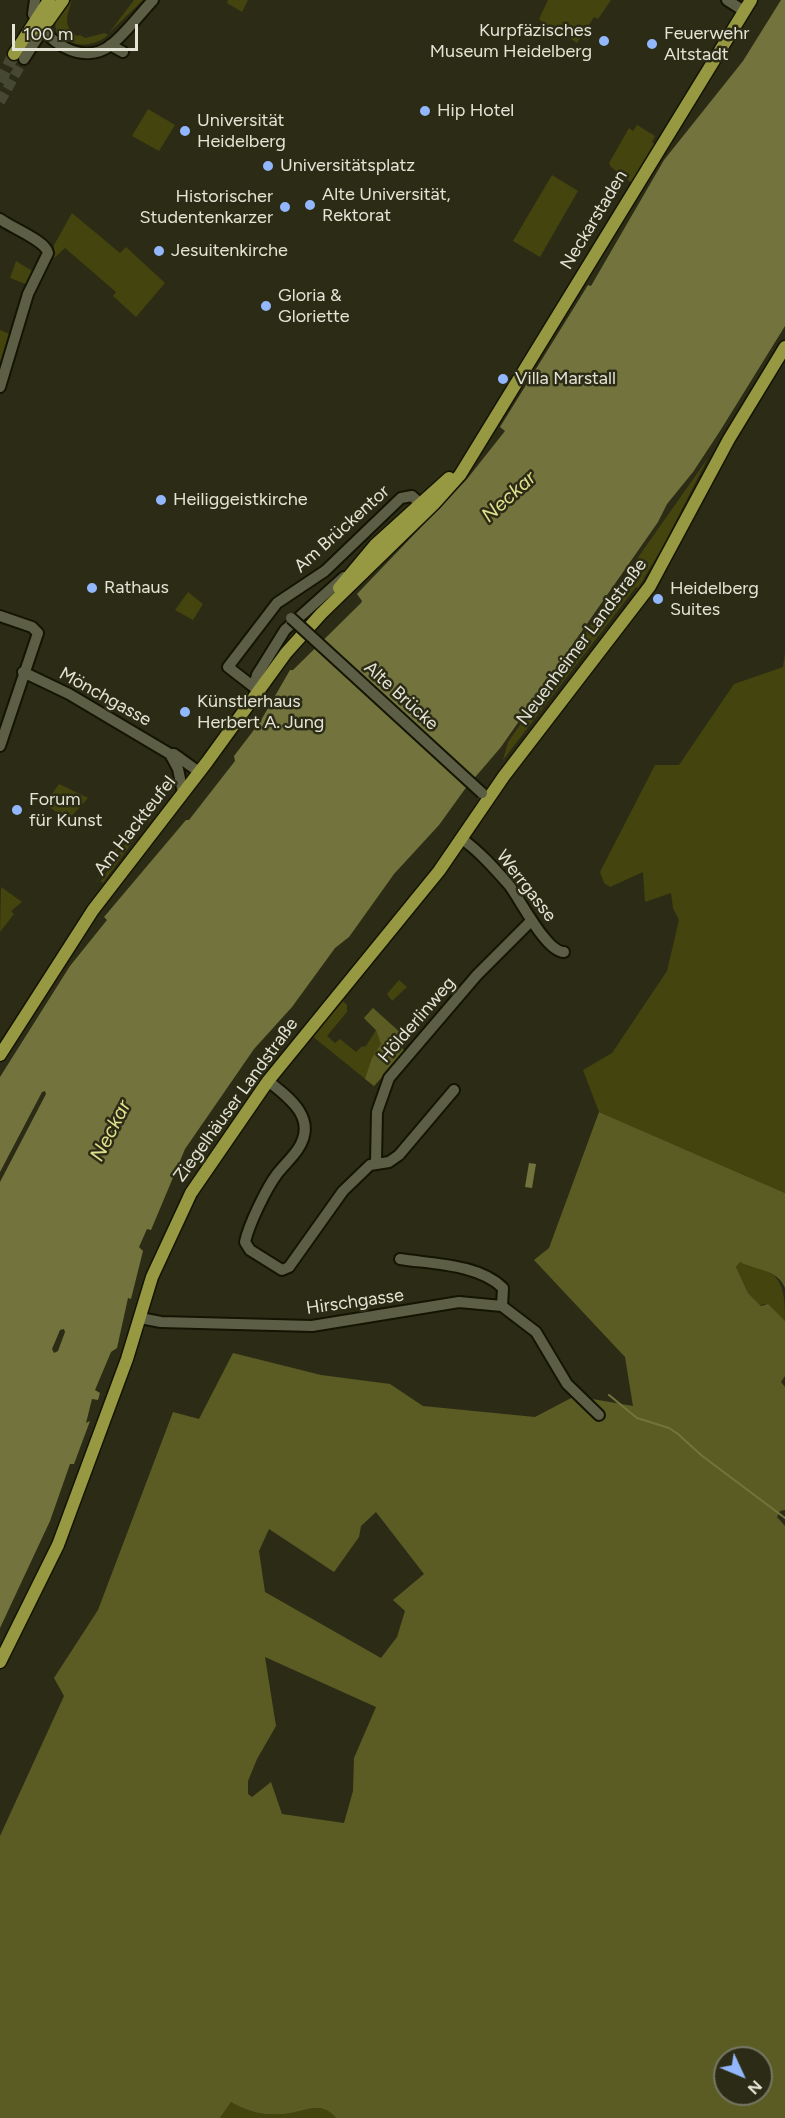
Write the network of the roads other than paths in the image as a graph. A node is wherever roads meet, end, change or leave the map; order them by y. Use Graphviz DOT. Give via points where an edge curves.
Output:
graph roads {
  1 [pos="63,0"];
  2 [pos="153,0"];
  3 [pos="727,0"];
  4 [pos="43,2"];
  5 [pos="747,5"];
  6 [pos="41,24"];
  7 [pos="110,45"];
  8 [pos="123,52"];
  9 [pos="19,56"];
  10 [pos="0,219"];
  11 [pos="785,347"];
  12 [pos="0,387"];
  13 [pos="424,507"];
  14 [pos="347,577"];
  15 [pos="284,611"];
  16 [pos="321,614"];
  17 [pos="0,616"];
  18 [pos="308,627"];
  19 [pos="23,672"];
  20 [pos="259,691"];
  21 [pos="0,746"];
  22 [pos="170,754"];
  23 [pos="200,772"];
  24 [pos="183,793"];
  25 [pos="486,795"];
  26 [pos="462,839"];
  27 [pos="531,921"];
  28 [pos="564,952"];
  29 [pos="0,1055"];
  30 [pos="268,1081"];
  31 [pos="454,1090"];
  32 [pos="376,1162"];
  33 [pos="400,1259"];
  34 [pos="502,1306"];
  35 [pos="140,1318"];
  36 [pos="600,1415"];
  37 [pos="0,1662"];
  1 -- 6 [label="main road"];
  2 -- 7 [label="street"];
  3 -- 5 [label="street"];
  4 -- 6 [label="main road"];
  5 -- 13 [label="main road, Neckarstaden" via="468,460"];
  6 -- 7 [label="street" via="55,43 72,51 95,51"];
  6 -- 9 [label="street"];
  6 -- 9 [label="main road" via="27,34"];
  7 -- 8 [label="street"];
  10 -- 12 [label="street" via="48,249 28,294"];
  11 -- 25 [label="main road, Neuenheimer Landstraße" via="729,439 650,586"];
  13 -- 14 [label="main road, Neckarstaden" via="375,545"];
  13 -- 15 [label="street, Am Brückentor" via="410,495 400,498 325,571 291,594"];
  13 -- 16 [label="main road, Neckarstaden"];
  14 -- 16 [label="main road, Neckarstaden"];
  14 -- 20 [label="street" via="300,614 277,640 257,675"];
  15 -- 20 [label="street, Am Brückentor" via="228,667"];
  15 -- 25 [label="street, Alte Brücke, bridge"];
  16 -- 18 [label="main road, Neckarstaden"];
  17 -- 19 [label="street" via="35,628 37,636"];
  18 -- 20 [label="main road, Am Hackteufel"];
  19 -- 21 [label="street"];
  19 -- 22 [label="street, Mönchgasse" via="69,694"];
  20 -- 23 [label="main road, Am Hackteufel"];
  22 -- 23 [label="street, Mönchgasse"];
  22 -- 24 [label="street"];
  23 -- 24 [label="main road, Am Hackteufel"];
  24 -- 29 [label="main road, Am Hackteufel" via="93,910"];
  25 -- 26 [label="main road, Ziegelhäuser Landstraße"];
  26 -- 27 [label="street, Werrgasse" via="511,888"];
  26 -- 30 [label="main road, Ziegelhäuser Landstraße"];
  27 -- 28 [label="street, Werrgasse" via="557,951"];
  27 -- 32 [label="street, Hölderlinweg" via="477,975 389,1078 377,1112"];
  30 -- 32 [label="street" via="293,1100 305,1127 299,1148 272,1182 246,1239 250,1250 282,1270 287,1269 343,1191"];
  30 -- 35 [label="main road, Ziegelhäuser Landstraße" via="191,1193 160,1258"];
  31 -- 32 [label="street" via="399,1155 389,1162"];
  33 -- 34 [label="street, Hirschgasse" via="488,1278 503,1288"];
  34 -- 35 [label="street, Hirschgasse" via="459,1302 305,1326"];
  34 -- 36 [label="street" via="536,1332 567,1384"];
  35 -- 37 [label="main road, Ziegelhäuser Landstraße" via="58,1545"];
}
